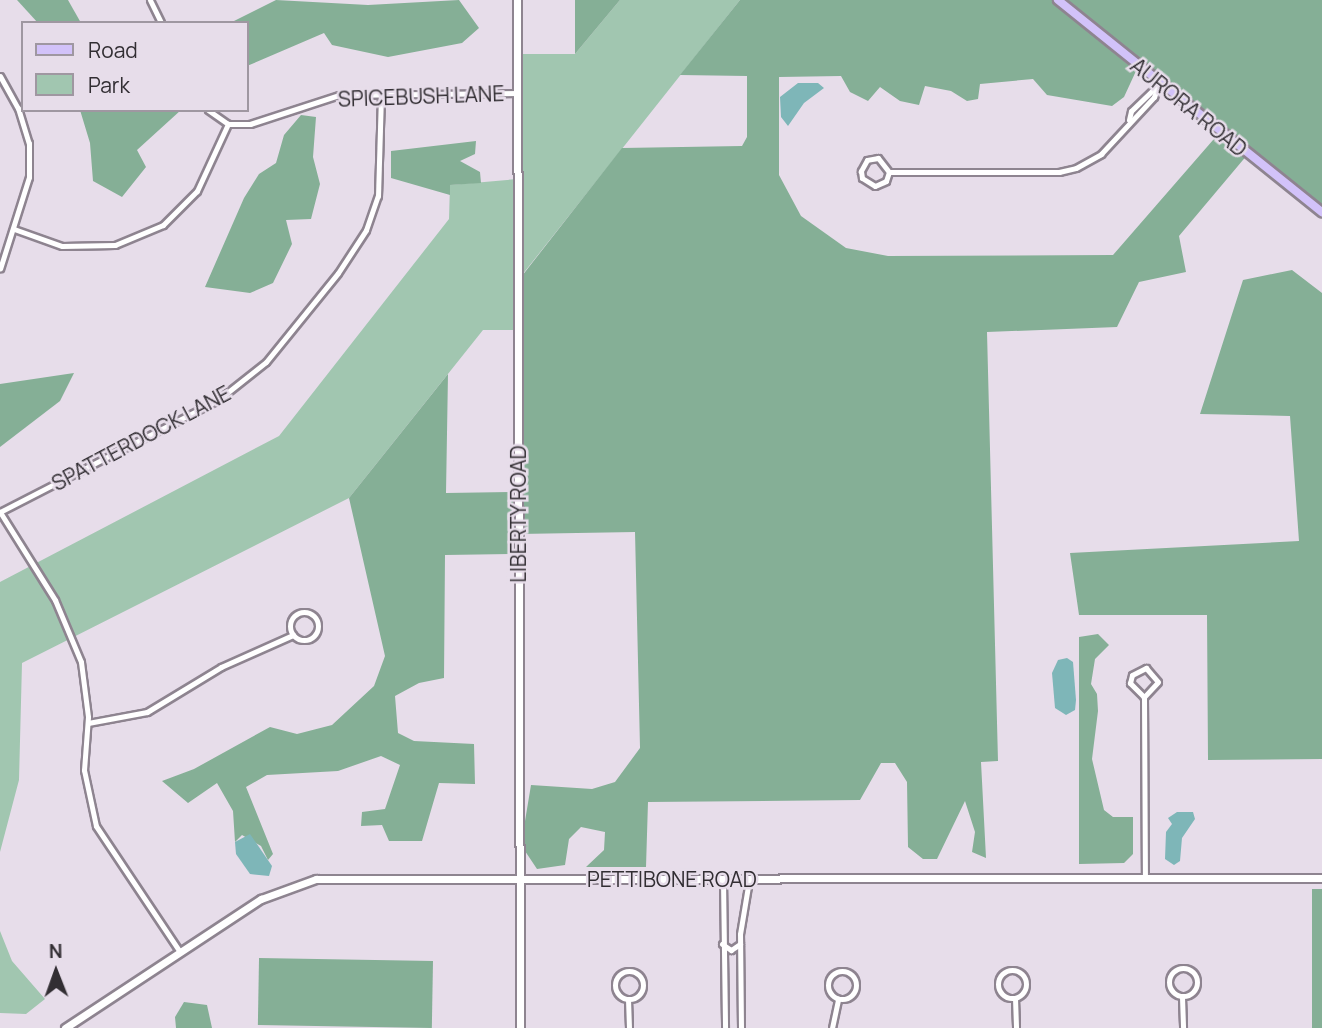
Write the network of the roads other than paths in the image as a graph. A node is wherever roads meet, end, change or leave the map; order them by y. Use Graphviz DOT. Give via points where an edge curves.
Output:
graph roads {
  1 [pos="150,0"];
  2 [pos="517,0"];
  3 [pos="1058,0"];
  4 [pos="160,21"];
  5 [pos="0,76"];
  6 [pos="1159,84"];
  7 [pos="381,93"];
  8 [pos="517,93"];
  9 [pos="211,112"];
  10 [pos="228,124"];
  11 [pos="889,172"];
  12 [pos="1322,212"];
  13 [pos="14,229"];
  14 [pos="0,269"];
  15 [pos="0,512"];
  16 [pos="293,635"];
  17 [pos="1144,697"];
  18 [pos="88,723"];
  19 [pos="1322,877"];
  20 [pos="519,878"];
  21 [pos="1145,878"];
  22 [pos="723,880"];
  23 [pos="748,880"];
  24 [pos="722,944"];
  25 [pos="740,944"];
  26 [pos="180,952"];
  27 [pos="1182,996"];
  28 [pos="1015,998"];
  29 [pos="628,999"];
  30 [pos="838,999"];
  31 [pos="65,1028"];
  32 [pos="520,1028"];
  33 [pos="629,1028"];
  34 [pos="725,1028"];
  35 [pos="741,1028"];
  36 [pos="832,1028"];
  37 [pos="1016,1028"];
  38 [pos="1183,1028"];
  1 -- 4 [label="street"];
  2 -- 8 [label="street, LIBERTY ROAD"];
  3 -- 6 [label="main road, AURORA ROAD"];
  5 -- 13 [label="street" via="18,108 29,143 29,177"];
  6 -- 11 [label="street" via="1154,97 1090,163 1059,172"];
  6 -- 12 [label="main road, AURORA ROAD"];
  7 -- 8 [label="street, SPICEBUSH LANE"];
  7 -- 10 [label="street, SPICEBUSH LANE" via="338,96 250,124"];
  7 -- 15 [label="street, SPATTERDOCK LANE" via="378,196 366,230 338,273 266,362 218,400"];
  8 -- 20 [label="street, LIBERTY ROAD"];
  9 -- 10 [label="street"];
  10 -- 13 [label="street" via="197,191 163,225 115,245 62,246"];
  11 -- 11 [label="street" via="886,181 875,186 868,185 860,171 867,160 878,158"];
  13 -- 14 [label="street"];
  15 -- 18 [label="street" via="72,636 86,688"];
  16 -- 16 [label="street" via="290,625 295,615 314,616 315,635 304,640"];
  16 -- 18 [label="street" via="221,667 147,712"];
  17 -- 17 [label="street" via="1130,683 1132,675 1146,668 1158,682"];
  17 -- 21 [label="street"];
  18 -- 26 [label="street" via="84,770 96,826"];
  19 -- 21 [label="street, PETTIBONE ROAD"];
  20 -- 22 [label="street, PETTIBONE ROAD"];
  20 -- 26 [label="street, PETTIBONE ROAD" via="302,881 267,896"];
  20 -- 32 [label="street, LIBERTY ROAD"];
  21 -- 23 [label="street, PETTIBONE ROAD"];
  22 -- 23 [label="street, PETTIBONE ROAD"];
  22 -- 24 [label="street"];
  23 -- 25 [label="street"];
  24 -- 25 [label="street" via="731,950"];
  24 -- 34 [label="street"];
  25 -- 35 [label="street"];
  26 -- 31 [label="street, PETTIBONE ROAD"];
  27 -- 27 [label="street" via="1170,990 1168,980 1176,969 1186,968 1194,972 1197,986"];
  27 -- 38 [label="street"];
  28 -- 28 [label="street" via="1006,997 997,986 1006,970 1016,970 1026,979 1026,989"];
  28 -- 37 [label="street"];
  29 -- 29 [label="street" via="637,996 643,985 637,973 628,971 617,978 615,987"];
  29 -- 33 [label="street"];
  30 -- 30 [label="street" via="830,993 829,979 846,972 856,989 847,999"];
  30 -- 36 [label="street"];
}
